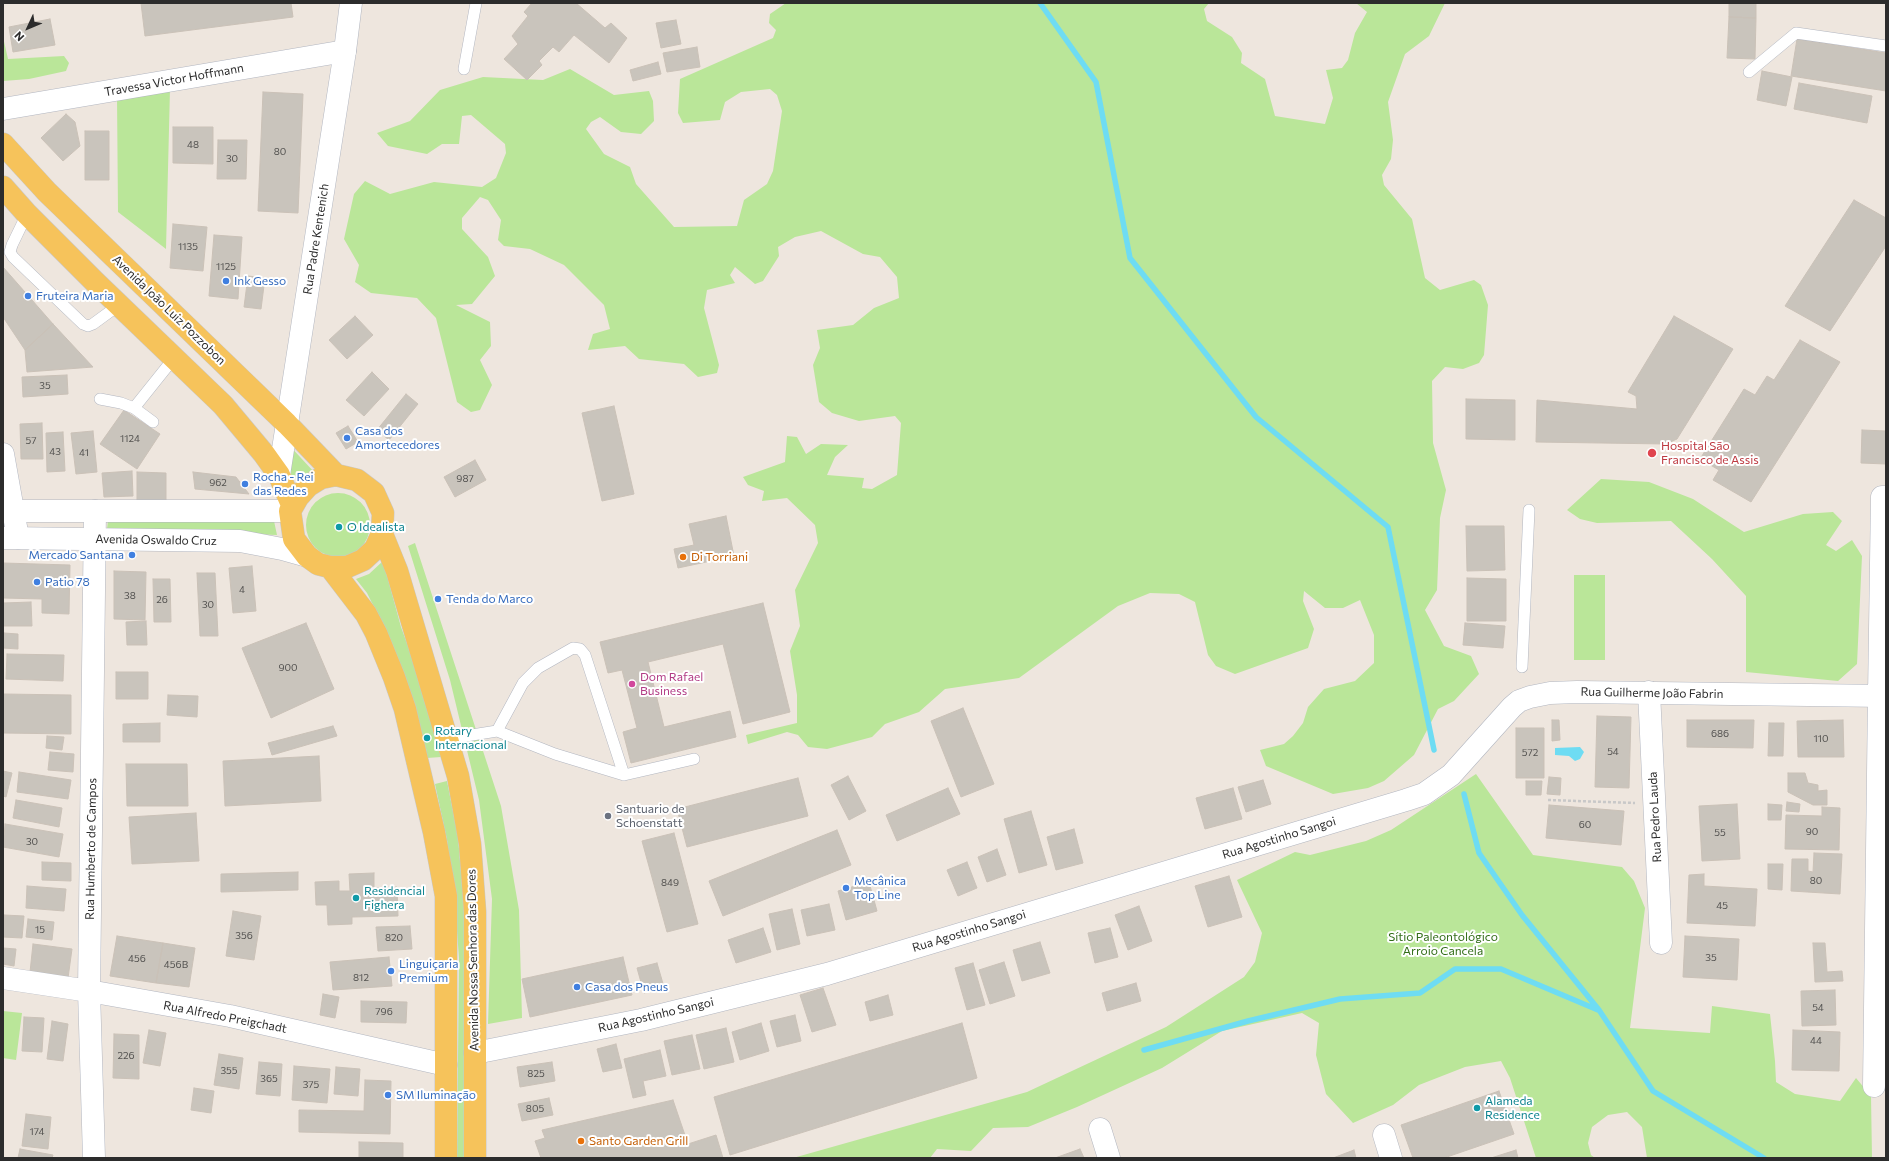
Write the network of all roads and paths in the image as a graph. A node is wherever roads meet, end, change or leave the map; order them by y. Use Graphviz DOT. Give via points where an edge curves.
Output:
graph roads {
  1 [pos="351,3"];
  2 [pos="476,3"];
  3 [pos="1886,46"];
  4 [pos="345,51"];
  5 [pos="464,69"];
  6 [pos="1749,72"];
  7 [pos="3,109"];
  8 [pos="3,144"];
  9 [pos="5,191"];
  10 [pos="27,214"];
  11 [pos="119,305"];
  12 [pos="174,358"];
  13 [pos="100,399"];
  14 [pos="134,408"];
  15 [pos="153,422"];
  16 [pos="287,424"];
  17 [pos="3,454"];
  18 [pos="279,475"];
  19 [pos="336,475"];
  20 [pos="1884,497"];
  21 [pos="291,508"];
  22 [pos="1529,510"];
  23 [pos="8,511"];
  24 [pos="95,511"];
  25 [pos="382,534"];
  26 [pos="10,538"];
  27 [pos="94,539"];
  28 [pos="307,556"];
  29 [pos="330,567"];
  30 [pos="1522,667"];
  31 [pos="1649,692"];
  32 [pos="1883,696"];
  33 [pos="497,731"];
  34 [pos="447,739"];
  35 [pos="694,760"];
  36 [pos="624,775"];
  37 [pos="1451,775"];
  38 [pos="1548,800"];
  39 [pos="1654,804"];
  40 [pos="1661,943"];
  41 [pos="3,978"];
  42 [pos="89,991"];
  43 [pos="475,1053"];
  44 [pos="446,1065"];
  45 [pos="1874,1086"];
  46 [pos="1100,1129"];
  47 [pos="1384,1135"];
  48 [pos="94,1158"];
  49 [pos="446,1158"];
  50 [pos="474,1158"];
  51 [pos="1109,1158"];
  52 [pos="1391,1158"];
  1 -- 4 [label="street, Rua Padre Kentenich"];
  2 -- 5 [label="lane"];
  3 -- 6 [label="lane" via="1796,33"];
  4 -- 7 [label="street, Travessa Victor Hoffmann"];
  4 -- 16 [label="street, Rua Padre Kentenich"];
  8 -- 16 [label="main road, Avenida João Luiz Pozzobon" via="47,192"];
  9 -- 10 [label="main road"];
  10 -- 11 [label="main road"];
  10 -- 11 [label="lane" via="12,245 10,252 13,258 83,324 93,324"];
  11 -- 12 [label="main road"];
  12 -- 14 [label="lane"];
  12 -- 18 [label="main road" via="223,405"];
  13 -- 14 [label="lane"];
  14 -- 15 [label="lane"];
  16 -- 18 [label="street, Rua Padre Kentenich"];
  16 -- 19 [label="main road, Avenida João Luiz Pozzobon"];
  17 -- 23 [label="street"];
  18 -- 21 [label="main road"];
  19 -- 21 [label="main road" via="321,478 308,486"];
  19 -- 25 [label="main road" via="357,480 374,493 383,512"];
  20 -- 32 [label="street"];
  21 -- 24 [label="street"];
  21 -- 28 [label="main road" via="294,539"];
  22 -- 30 [label="lane"];
  23 -- 24 [label="street"];
  23 -- 26 [label="street"];
  24 -- 27 [label="street, Rua Humberto de Campos"];
  25 -- 29 [label="main road" via="375,549 363,560 347,567"];
  25 -- 34 [label="main road, Avenida Nossa Senhora das Dores" via="397,571"];
  26 -- 27 [label="street, Avenida Oswaldo Cruz"];
  27 -- 28 [label="street, Avenida Oswaldo Cruz" via="240,541"];
  27 -- 42 [label="street, Rua Humberto de Campos"];
  28 -- 29 [label="main road" via="318,564"];
  29 -- 44 [label="main road" via="366,614 376,633 405,709 421,774 446,896"];
  31 -- 32 [label="street, Rua Guilherme João Fabrin"];
  31 -- 37 [label="street, Rua Guilherme João Fabrin" via="1550,693 1519,701"];
  31 -- 39 [label="street, Rua Pedro Lauda"];
  32 -- 45 [label="street"];
  33 -- 34 [label="lane"];
  33 -- 36 [label="lane" via="555,754"];
  33 -- 36 [label="lane" via="523,683 538,668 573,648 580,649 585,655"];
  34 -- 43 [label="main road, Avenida Nossa Senhora das Dores" via="458,776 470,844 475,912"];
  35 -- 36 [label="lane"];
  37 -- 43 [label="street, Rua Agostinho Sangoi" via="1424,794 1406,800 827,974 641,1020"];
  38 -- 39 [label="path"];
  39 -- 40 [label="street, Rua Pedro Lauda"];
  41 -- 42 [label="street, Rua Alfredo Preigchadt"];
  42 -- 44 [label="street, Rua Alfredo Preigchadt" via="230,1016"];
  42 -- 48 [label="street, Rua Humberto de Campos"];
  43 -- 50 [label="main road, Avenida Nossa Senhora das Dores"];
  44 -- 49 [label="main road"];
  46 -- 51 [label="street"];
  47 -- 52 [label="street"];
}
